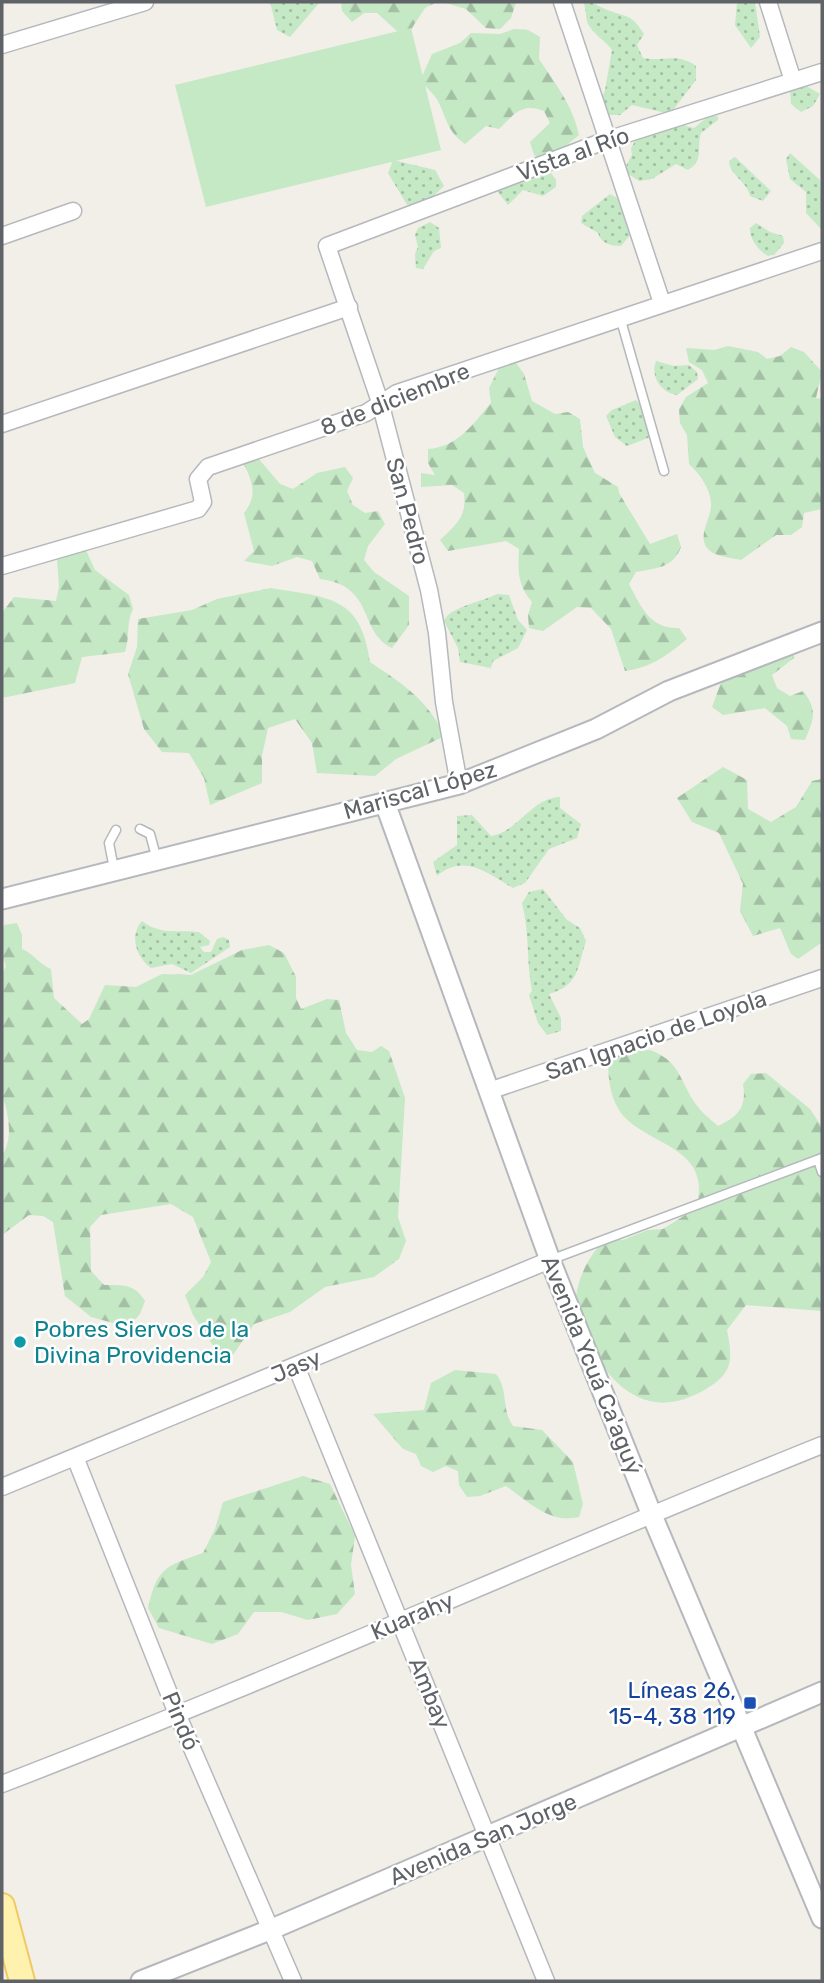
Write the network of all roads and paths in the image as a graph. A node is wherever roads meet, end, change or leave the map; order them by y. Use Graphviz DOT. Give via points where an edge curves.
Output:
graph roads {
  1 [pos="145,2"];
  2 [pos="562,2"];
  3 [pos="768,2"];
  4 [pos="2,45"];
  5 [pos="822,72"];
  6 [pos="793,81"];
  7 [pos="607,139"];
  8 [pos="73,211"];
  9 [pos="2,236"];
  10 [pos="327,246"];
  11 [pos="822,251"];
  12 [pos="662,303"];
  13 [pos="349,307"];
  14 [pos="620,317"];
  15 [pos="380,402"];
  16 [pos="2,424"];
  17 [pos="664,471"];
  18 [pos="2,566"];
  19 [pos="822,632"];
  20 [pos="459,784"];
  21 [pos="385,803"];
  22 [pos="140,829"];
  23 [pos="116,830"];
  24 [pos="157,860"];
  25 [pos="115,870"];
  26 [pos="2,899"];
  27 [pos="822,978"];
  28 [pos="489,1091"];
  29 [pos="820,1159"];
  30 [pos="822,1172"];
  31 [pos="550,1260"];
  32 [pos="296,1366"];
  33 [pos="822,1445"];
  34 [pos="75,1457"];
  35 [pos="2,1487"];
  36 [pos="651,1513"];
  37 [pos="401,1621"];
  38 [pos="822,1692"];
  39 [pos="178,1716"];
  40 [pos="742,1728"];
  41 [pos="2,1784"];
  42 [pos="487,1837"];
  43 [pos="3,1917"];
  44 [pos="822,1918"];
  45 [pos="272,1928"];
  46 [pos="7,1950"];
  47 [pos="22,1981"];
  48 [pos="141,1981"];
  49 [pos="293,1981"];
  50 [pos="546,1981"];
  1 -- 4 [label="street"];
  2 -- 7 [label="street"];
  3 -- 6 [label="street"];
  5 -- 6 [label="street, Vista al Río"];
  6 -- 7 [label="street, Vista al Río"];
  7 -- 10 [label="street, Vista al Río"];
  7 -- 12 [label="street"];
  8 -- 9 [label="street"];
  10 -- 13 [label="street, San Pedro"];
  11 -- 12 [label="street, 8 de diciembre"];
  12 -- 14 [label="street, 8 de diciembre"];
  13 -- 15 [label="street, San Pedro"];
  13 -- 16 [label="street"];
  14 -- 15 [label="street, 8 de diciembre"];
  14 -- 17 [label="lane"];
  15 -- 18 [label="street, 8 de diciembre" via="366,413 208,467 198,479 203,502 198,509"];
  15 -- 20 [label="street, San Pedro" via="429,590"];
  19 -- 20 [label="street, Mariscal López" via="669,691 596,729"];
  20 -- 21 [label="street, Mariscal López"];
  21 -- 24 [label="street, Mariscal López"];
  21 -- 28 [label="street, Avenida Ycuá Ca'aguý"];
  22 -- 24 [label="lane" via="150,834"];
  23 -- 25 [label="lane" via="108,843"];
  24 -- 25 [label="street, Mariscal López"];
  25 -- 26 [label="street, Mariscal López"];
  27 -- 28 [label="street, San Ignacio de Loyola"];
  28 -- 31 [label="street, Avenida Ycuá Ca'aguý"];
  29 -- 30 [label="lane"];
  29 -- 31 [label="lane"];
  31 -- 32 [label="street, Jasy"];
  31 -- 36 [label="street, Avenida Ycuá Ca'aguý"];
  32 -- 34 [label="street, Jasy"];
  32 -- 37 [label="street, Ambay"];
  33 -- 36 [label="street, Kuarahy"];
  34 -- 35 [label="street, Jasy"];
  34 -- 39 [label="street, Pindó"];
  36 -- 37 [label="street, Kuarahy"];
  36 -- 40 [label="street, Avenida Ycuá Ca'aguý"];
  37 -- 39 [label="street, Kuarahy"];
  37 -- 42 [label="street, Ambay"];
  38 -- 40 [label="street, Avenida San Jorge"];
  39 -- 41 [label="street, Kuarahy"];
  39 -- 45 [label="street, Pindó"];
  40 -- 42 [label="street, Avenida San Jorge"];
  40 -- 44 [label="street, Avenida Ycuá Ca'aguý"];
  42 -- 45 [label="street, Avenida San Jorge"];
  42 -- 50 [label="street, Ambay"];
  43 -- 46 [label="main road"];
  45 -- 48 [label="street, Avenida San Jorge"];
  45 -- 49 [label="street, Pindó"];
  46 -- 47 [label="main road"];
}
